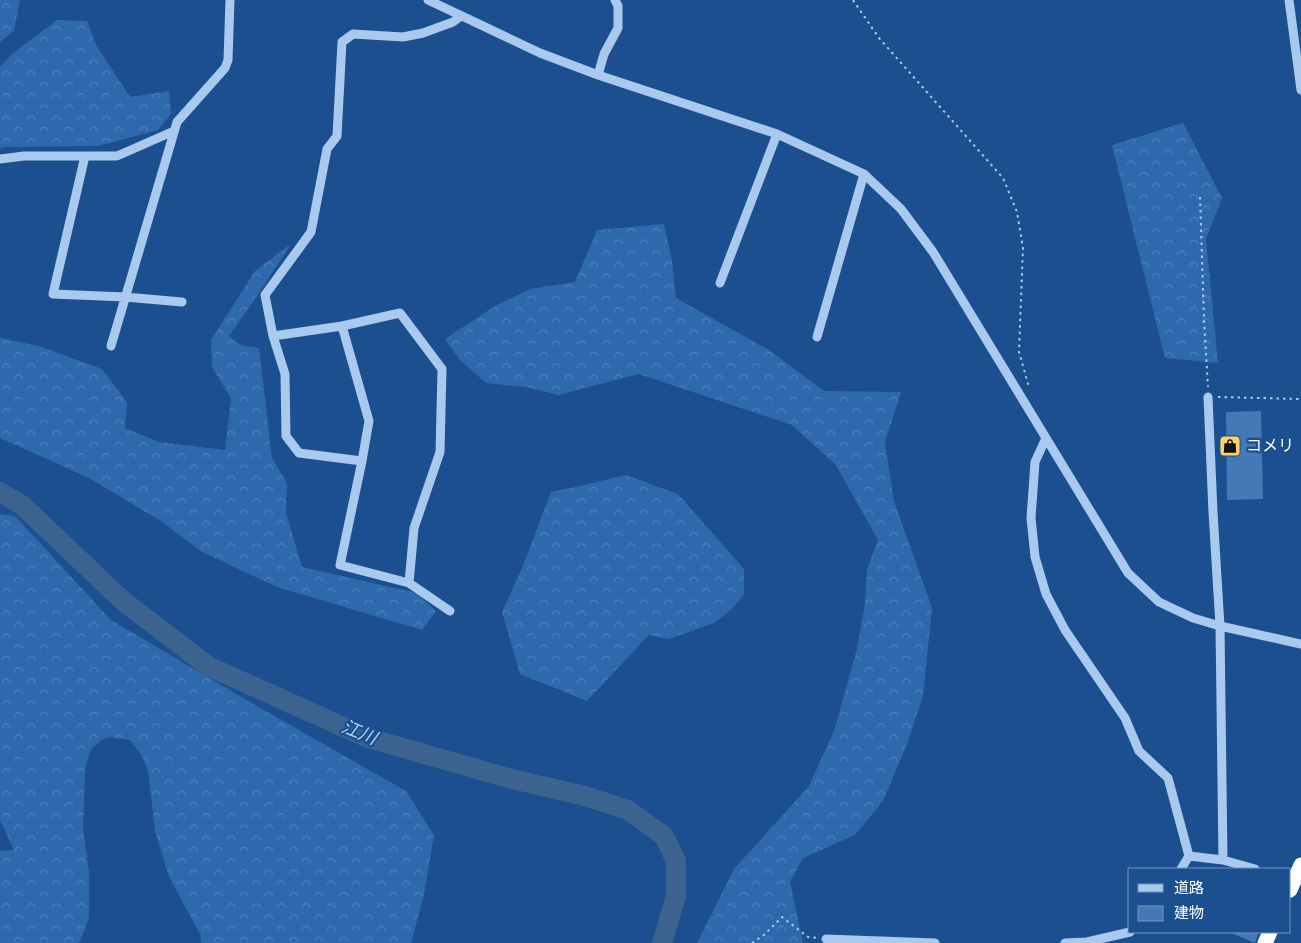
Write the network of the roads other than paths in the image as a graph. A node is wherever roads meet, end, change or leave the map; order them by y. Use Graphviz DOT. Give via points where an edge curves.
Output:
graph roads {
  1 [pos="230,0"];
  2 [pos="428,0"];
  3 [pos="615,0"];
  4 [pos="1290,0"];
  5 [pos="461,16"];
  6 [pos="598,75"];
  7 [pos="1301,90"];
  8 [pos="174,131"];
  9 [pos="777,134"];
  10 [pos="85,156"];
  11 [pos="0,159"];
  12 [pos="864,174"];
  13 [pos="720,283"];
  14 [pos="125,297"];
  15 [pos="182,302"];
  16 [pos="342,326"];
  17 [pos="272,336"];
  18 [pos="817,336"];
  19 [pos="111,346"];
  20 [pos="1208,397"];
  21 [pos="1046,438"];
  22 [pos="362,461"];
  23 [pos="409,583"];
  24 [pos="450,611"];
  25 [pos="1220,626"];
  26 [pos="1301,644"];
  27 [pos="1189,856"];
  28 [pos="1223,860"];
  29 [pos="1301,865"];
  30 [pos="1182,868"];
  31 [pos="1251,868"];
  32 [pos="1294,884"];
  33 [pos="1128,932"];
  34 [pos="826,939"];
  35 [pos="935,943"];
  36 [pos="1065,943"];
  1 -- 8 [label="street" via="225,68 177,122"];
  2 -- 5 [label="street"];
  3 -- 6 [label="street" via="618,28 604,54"];
  4 -- 7 [label="street"];
  5 -- 6 [label="street" via="540,53"];
  5 -- 17 [label="street" via="424,33 403,37 353,34 342,42 337,136 327,149 311,232 265,295"];
  6 -- 9 [label="street"];
  8 -- 10 [label="street" via="117,156"];
  8 -- 14 [label="street"];
  9 -- 12 [label="street"];
  9 -- 13 [label="street"];
  10 -- 11 [label="street"];
  10 -- 14 [label="street" via="53,294"];
  12 -- 18 [label="street"];
  12 -- 21 [label="street" via="901,209 933,252"];
  14 -- 15 [label="street"];
  14 -- 19 [label="street"];
  16 -- 17 [label="street"];
  16 -- 22 [label="street" via="369,421"];
  16 -- 23 [label="street" via="400,313 442,369 440,452 414,528"];
  17 -- 22 [label="street" via="285,374 286,436 299,453"];
  20 -- 25 [label="street"];
  21 -- 25 [label="street" via="1128,573 1158,602"];
  21 -- 27 [label="street" via="1035,462 1031,518 1035,557 1046,594 1065,630 1125,718 1139,751 1168,778"];
  22 -- 23 [label="street" via="340,565"];
  23 -- 24 [label="street"];
  25 -- 26 [label="street"];
  25 -- 28 [label="street"];
  27 -- 28 [label="street"];
  27 -- 30 [label="street"];
  28 -- 31 [label="street"];
  29 -- 32 [label="highway"];
  33 -- 36 [label="street" via="1087,942"];
  34 -- 35 [label="street"];
}
